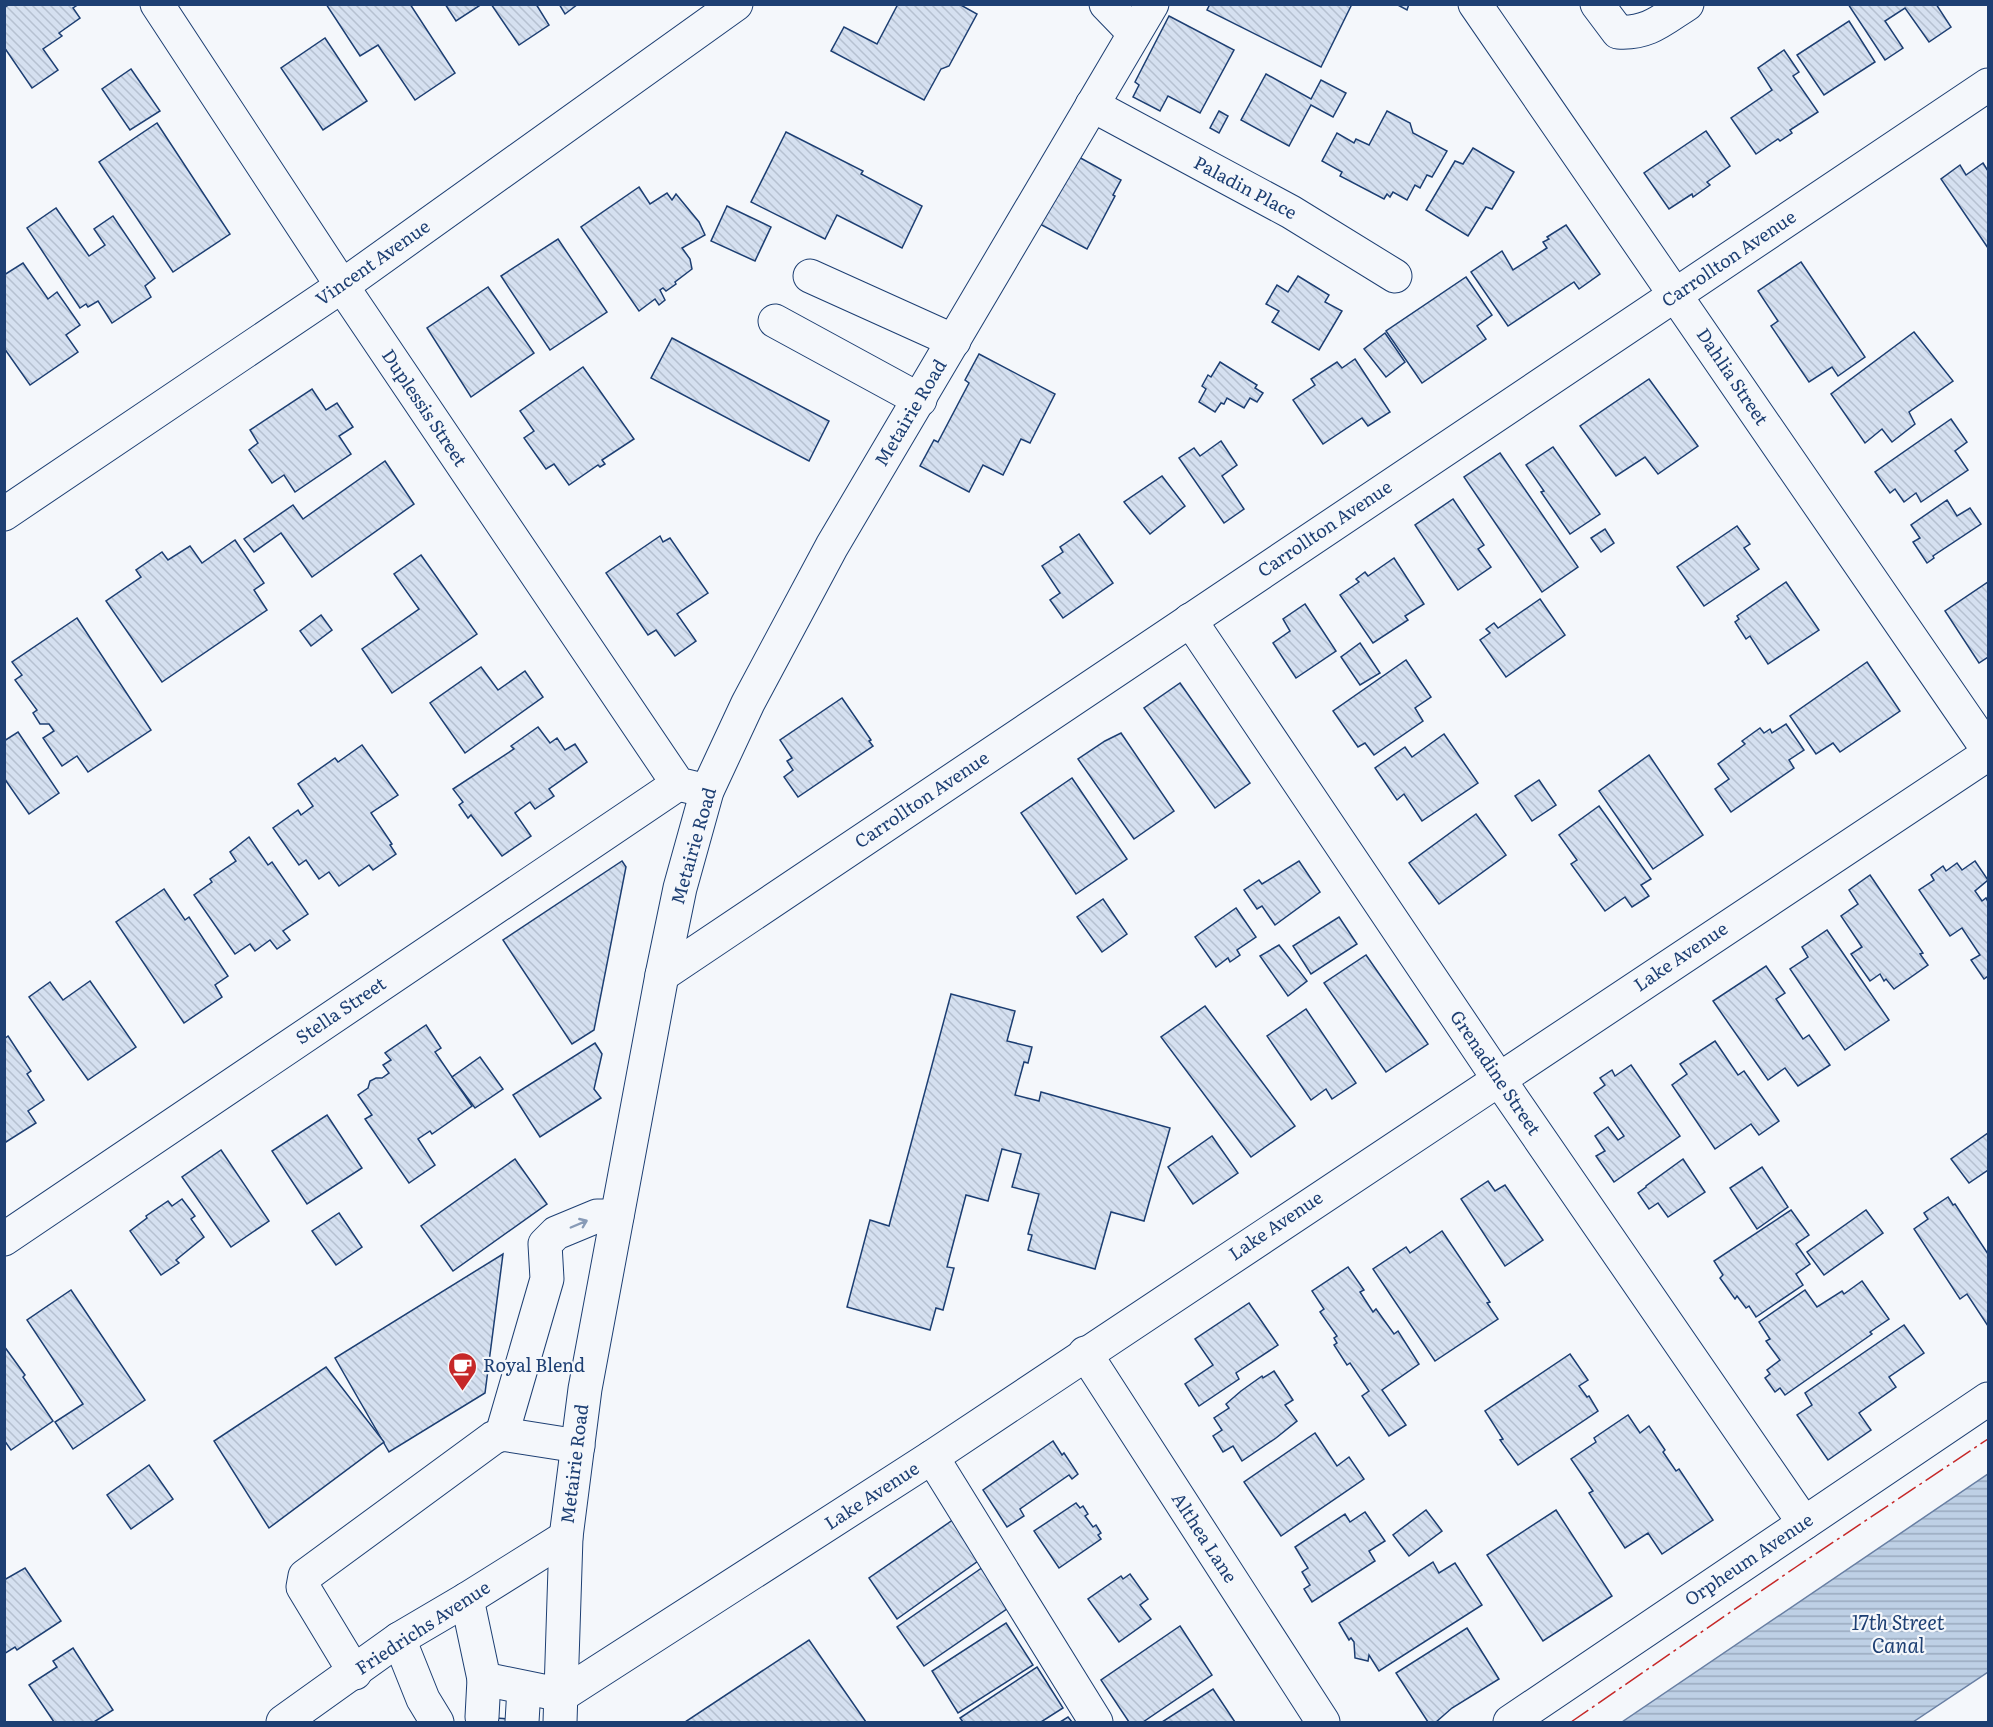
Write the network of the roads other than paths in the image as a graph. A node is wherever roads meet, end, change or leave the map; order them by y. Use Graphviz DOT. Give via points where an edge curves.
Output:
graph roads {
  1 [pos="157,4"];
  2 [pos="736,4"];
  3 [pos="1106,4"];
  4 [pos="1152,4"];
  5 [pos="1475,4"];
  6 [pos="1597,4"];
  7 [pos="1687,4"];
  8 [pos="1134,33"];
  9 [pos="1989,85"];
  10 [pos="1092,105"];
  11 [pos="810,276"];
  12 [pos="1395,276"];
  13 [pos="342,286"];
  14 [pos="1676,295"];
  15 [pos="775,321"];
  16 [pos="954,341"];
  17 [pos="920,400"];
  18 [pos="4,514"];
  19 [pos="1190,620"];
  20 [pos="1989,752"];
  21 [pos="693,787"];
  22 [pos="662,975"];
  23 [pos="1498,1078"];
  24 [pos="617,1216"];
  25 [pos="4,1239"];
  26 [pos="1085,1353"];
  27 [pos="1989,1400"];
  28 [pos="502,1434"];
  29 [pos="578,1446"];
  30 [pos="932,1457"];
  31 [pos="1804,1523"];
  32 [pos="566,1537"];
  33 [pos="467,1599"];
  34 [pos="399,1639"];
  35 [pos="355,1673"];
  36 [pos="484,1679"];
  37 [pos="524,1688"];
  38 [pos="561,1709"];
  39 [pos="482,1717"];
  40 [pos="283,1722"];
  41 [pos="437,1722"];
  42 [pos="522,1722"];
  43 [pos="1096,1722"];
  44 [pos="1323,1722"];
  45 [pos="1510,1722"];
  1 -- 13 [label="street, Duplessis Street"];
  2 -- 13 [label="street, Vincent Avenue"];
  3 -- 8 [label="street"];
  4 -- 8 [label="street, Metairie Road"];
  5 -- 14 [label="street, Dahlia Street"];
  6 -- 7 [label="street" via="1618,32 1635,33"];
  8 -- 10 [label="street, Metairie Road"];
  9 -- 14 [label="street, Carrollton Avenue"];
  10 -- 12 [label="street, Paladin Place" via="1291,212"];
  10 -- 16 [label="street, Metairie Road"];
  11 -- 16 [label="street"];
  13 -- 18 [label="street, Vincent Avenue"];
  13 -- 21 [label="street, Duplessis Street"];
  14 -- 19 [label="street, Carrollton Avenue"];
  14 -- 20 [label="street, Dahlia Street"];
  15 -- 17 [label="street"];
  16 -- 17 [label="street, Metairie Road"];
  17 -- 21 [label="street, Metairie Road" via="832,546 748,703"];
  19 -- 22 [label="street, Carrollton Avenue"];
  19 -- 23 [label="street, Grenadine Street"];
  20 -- 23 [label="street, Lake Avenue"];
  21 -- 22 [label="street, Metairie Road" via="680,888"];
  21 -- 25 [label="street, Stella Street"];
  22 -- 24 [label="street, Metairie Road"];
  23 -- 26 [label="street, Lake Avenue"];
  23 -- 31 [label="street, Grenadine Street"];
  28 -- 24 [label="street, one-way" via="548,1279 545,1244 556,1233 597,1216"];
  24 -- 29 [label="street, Metairie Road"];
  26 -- 30 [label="street, Lake Avenue"];
  26 -- 44 [label="street, Althea Lane"];
  27 -- 31 [label="street, Orpheum Avenue"];
  28 -- 29 [label="street"];
  28 -- 35 [label="street" via="305,1576 303,1587"];
  29 -- 32 [label="street, Metairie Road"];
  30 -- 38 [label="street, Lake Avenue"];
  30 -- 43 [label="street"];
  31 -- 45 [label="street, Orpheum Avenue"];
  32 -- 33 [label="street, Friedrichs Avenue"];
  32 -- 38 [label="street, Metairie Road"];
  33 -- 34 [label="street, Friedrichs Avenue"];
  33 -- 36 [label="street"];
  34 -- 35 [label="street, Friedrichs Avenue"];
  34 -- 41 [label="street" via="423,1699"];
  35 -- 40 [label="street, Friedrichs Avenue"];
  36 -- 37 [label="street"];
  36 -- 39 [label="street"];
  37 -- 38 [label="street"];
  37 -- 42 [label="street"];
}
